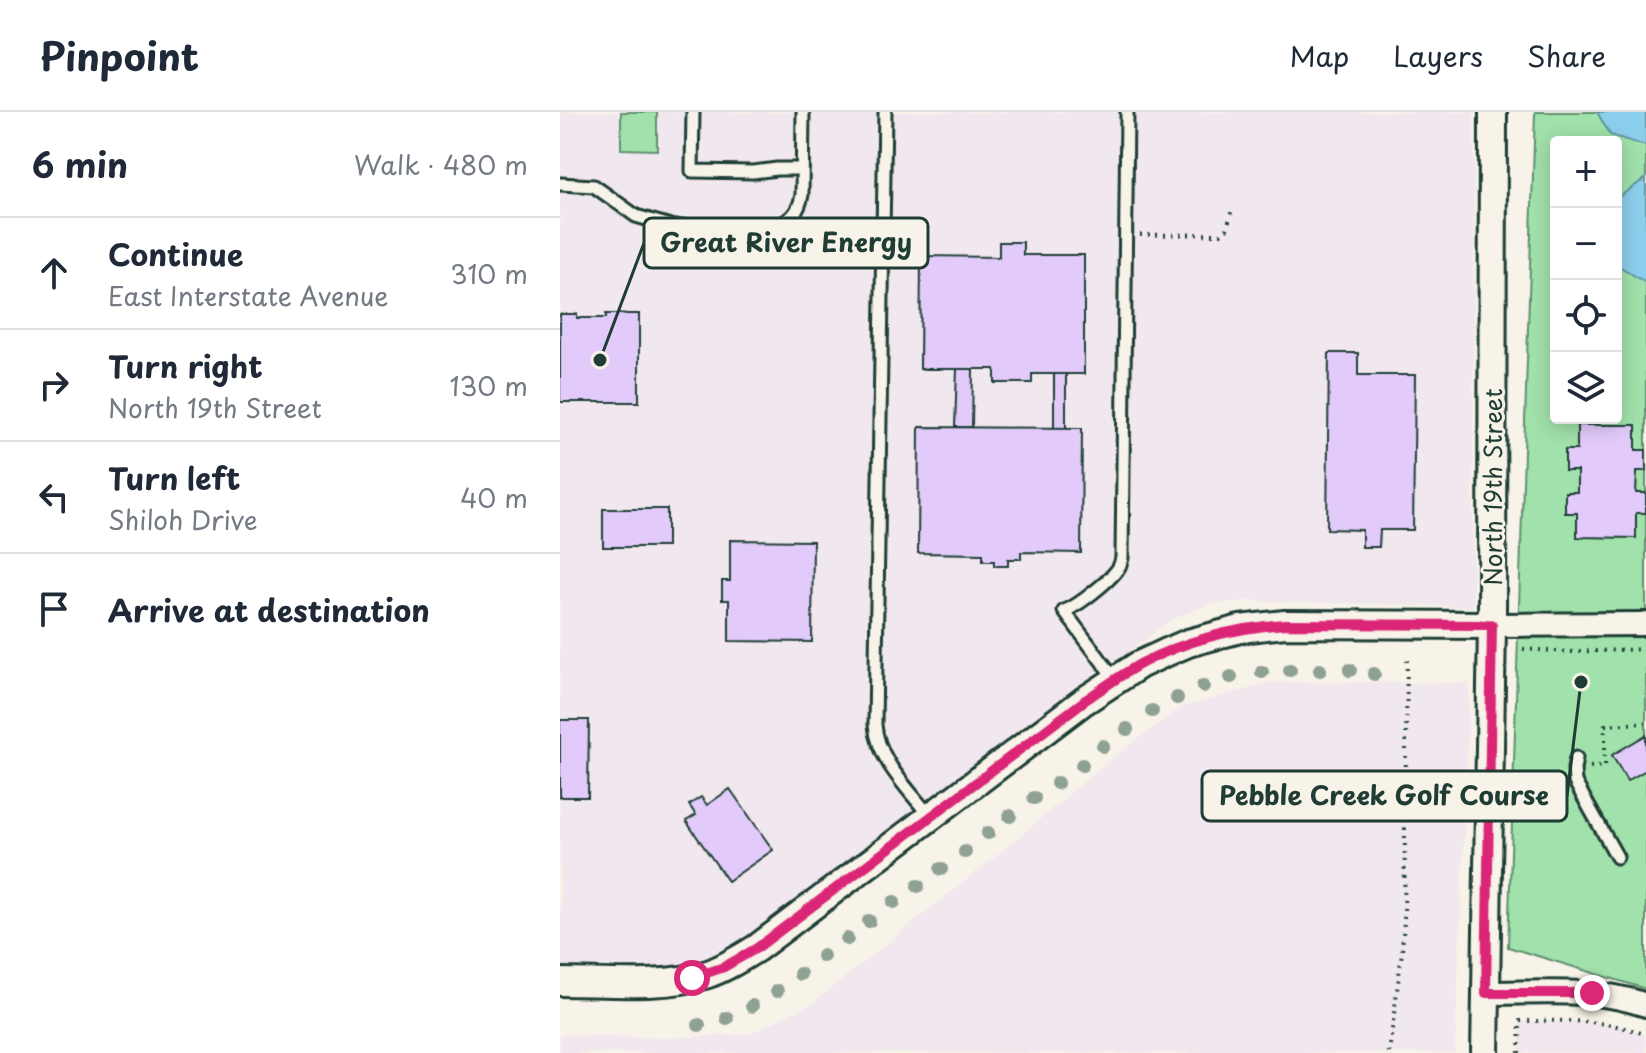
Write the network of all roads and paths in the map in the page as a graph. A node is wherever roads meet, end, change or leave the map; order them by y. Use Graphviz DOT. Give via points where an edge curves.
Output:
graph roads {
  1 [pos="693,112"];
  2 [pos="803,112"];
  3 [pos="885,112"];
  4 [pos="1127,112"];
  5 [pos="1493,112"];
  6 [pos="802,169"];
  7 [pos="560,184"];
  8 [pos="1232,209"];
  9 [pos="1126,235"];
  10 [pos="1646,624"];
  11 [pos="1492,625"];
  12 [pos="1523,649"];
  13 [pos="1646,649"];
  14 [pos="1407,657"];
  15 [pos="1116,680"];
  16 [pos="1646,723"];
  17 [pos="1575,763"];
  18 [pos="931,818"];
  19 [pos="1617,857"];
  20 [pos="560,982"];
  21 [pos="1486,993"];
  22 [pos="1646,1005"];
  23 [pos="1646,1035"];
  24 [pos="1389,1053"];
  25 [pos="1485,1053"];
  26 [pos="1519,1053"];
  1 -- 6 [label="lane" via="692,171"];
  2 -- 6 [label="lane"];
  3 -- 18 [label="lane" via="875,725 883,755"];
  4 -- 9 [label="lane"];
  5 -- 11 [label="street, North 19th Street"];
  6 -- 7 [label="lane" via="796,212 785,223 769,227 674,227 644,220 594,186"];
  8 -- 9 [label="path" via="1221,234"];
  9 -- 15 [label="lane" via="1122,558 1114,574 1064,611"];
  10 -- 11 [label="street"];
  11 -- 15 [label="street" via="1285,624 1240,629 1176,648"];
  11 -- 21 [label="street, North 19th Street"];
  12 -- 13 [label="path"];
  14 -- 24 [label="path" via="1404,919"];
  15 -- 18 [label="street"];
  16 -- 17 [label="path" via="1605,725 1605,766"];
  17 -- 19 [label="lane" via="1575,782"];
  18 -- 20 [label="street" via="724,967 677,980"];
  21 -- 22 [label="street" via="1592,993"];
  21 -- 25 [label="street, North 19th Street"];
  23 -- 26 [label="path" via="1592,1021 1520,1021"];
}
